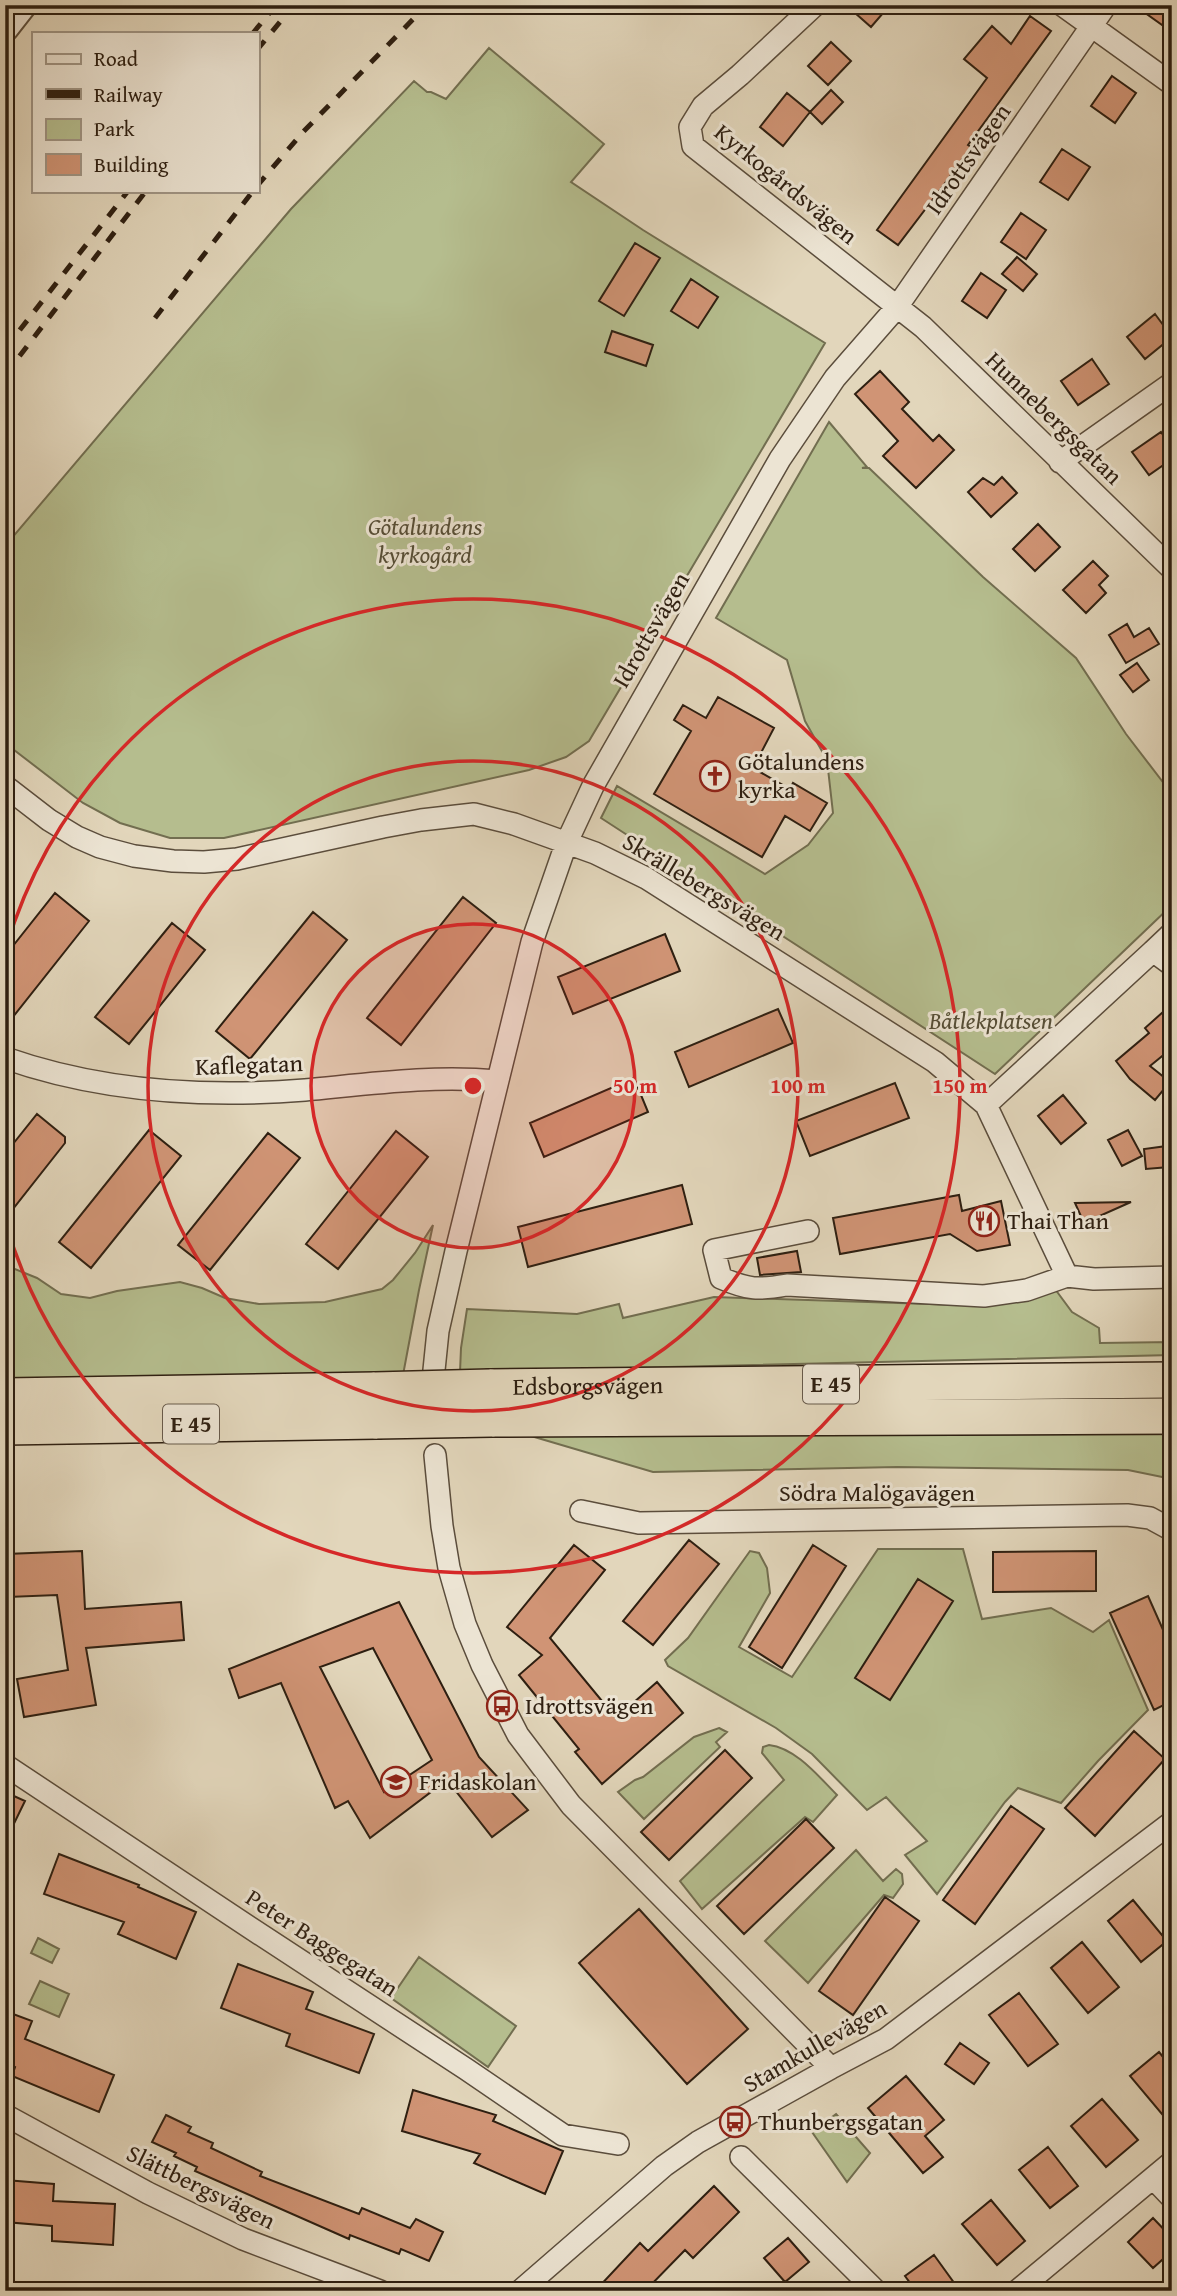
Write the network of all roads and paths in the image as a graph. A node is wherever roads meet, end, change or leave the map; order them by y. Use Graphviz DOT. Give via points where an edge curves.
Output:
graph roads {
  1 [pos="23,5"];
  2 [pos="815,5"];
  3 [pos="1062,5"];
  4 [pos="1106,5"];
  5 [pos="1092,27"];
  6 [pos="5,28"];
  7 [pos="1172,84"];
  8 [pos="897,307"];
  9 [pos="1172,383"];
  10 [pos="1060,462"];
  11 [pos="1172,569"];
  12 [pos="5,786"];
  13 [pos="566,844"];
  14 [pos="1172,933"];
  15 [pos="1153,950"];
  16 [pos="1172,965"];
  17 [pos="5,1058"];
  18 [pos="497,1081"];
  19 [pos="986,1105"];
  20 [pos="808,1231"];
  21 [pos="1067,1276"];
  22 [pos="1172,1277"];
  23 [pos="434,1370"];
  24 [pos="1172,1380"];
  25 [pos="5,1396"];
  26 [pos="491,1403"];
  27 [pos="376,1405"];
  28 [pos="1172,1416"];
  29 [pos="5,1427"];
  30 [pos="435,1455"];
  31 [pos="581,1511"];
  32 [pos="1172,1530"];
  33 [pos="5,1765"];
  34 [pos="1172,1822"];
  35 [pos="831,2067"];
  36 [pos="5,2115"];
  37 [pos="618,2144"];
  38 [pos="741,2157"];
  39 [pos="1172,2162"];
  40 [pos="1153,2178"];
  41 [pos="1172,2198"];
  42 [pos="380,2291"];
  43 [pos="520,2291"];
  44 [pos="876,2291"];
  45 [pos="1017,2291"];
  1 -- 6 [label="street"];
  2 -- 8 [label="street, Kyrkogårdsvägen" via="703,106 690,127 693,146"];
  3 -- 5 [label="street"];
  4 -- 5 [label="street, Idrottsvägen"];
  5 -- 7 [label="street"];
  5 -- 8 [label="street, Idrottsvägen"];
  8 -- 10 [label="street, Hunnebergsgatan"];
  8 -- 13 [label="street, Idrottsvägen" via="835,378 780,459 593,786"];
  9 -- 10 [label="street"];
  10 -- 11 [label="street, Hunnebergsgatan"];
  12 -- 13 [label="street, Skrällebergsvägen" via="49,820 100,847 173,861 237,859 396,824 474,814"];
  13 -- 18 [label="street, Idrottsvägen" via="540,916"];
  13 -- 19 [label="street, Skrällebergsvägen" via="611,859 646,878 935,1062"];
  14 -- 15 [label="street"];
  15 -- 16 [label="street"];
  15 -- 19 [label="street"];
  17 -- 18 [label="street, Kaflegatan" via="117,1086 208,1094 433,1078"];
  18 -- 23 [label="street, Idrottsvägen" via="438,1331"];
  19 -- 21 [label="street, Skrällebergsvägen"];
  20 -- 21 [label="street" via="714,1250 721,1278 758,1290 787,1285 984,1296 1027,1290"];
  21 -- 22 [label="street"];
  24 -- 26 [label="highway, Edsborgsvägen / E 45"];
  25 -- 27 [label="highway, Edsborgsvägen / E 45"];
  26 -- 27 [label="highway, Edsborgsvägen / E 45, bridge"];
  26 -- 28 [label="highway, Edsborgsvägen / E 45"];
  27 -- 29 [label="highway, Edsborgsvägen / E 45"];
  30 -- 35 [label="street" via="449,1568 465,1624 518,1735 571,1805"];
  31 -- 32 [label="street, Södra Malögavägen" via="639,1522 1127,1515 1150,1518"];
  33 -- 37 [label="street, Peter Baggegatan" via="563,2135"];
  34 -- 35 [label="street, Stamkullevägen" via="886,2039"];
  35 -- 43 [label="street, Stamkullevägen" via="698,2142"];
  36 -- 42 [label="street, Slättbergsvägen" via="243,2239"];
  38 -- 44 [label="street"];
  39 -- 40 [label="street"];
  40 -- 41 [label="street"];
  40 -- 45 [label="street"];
}
